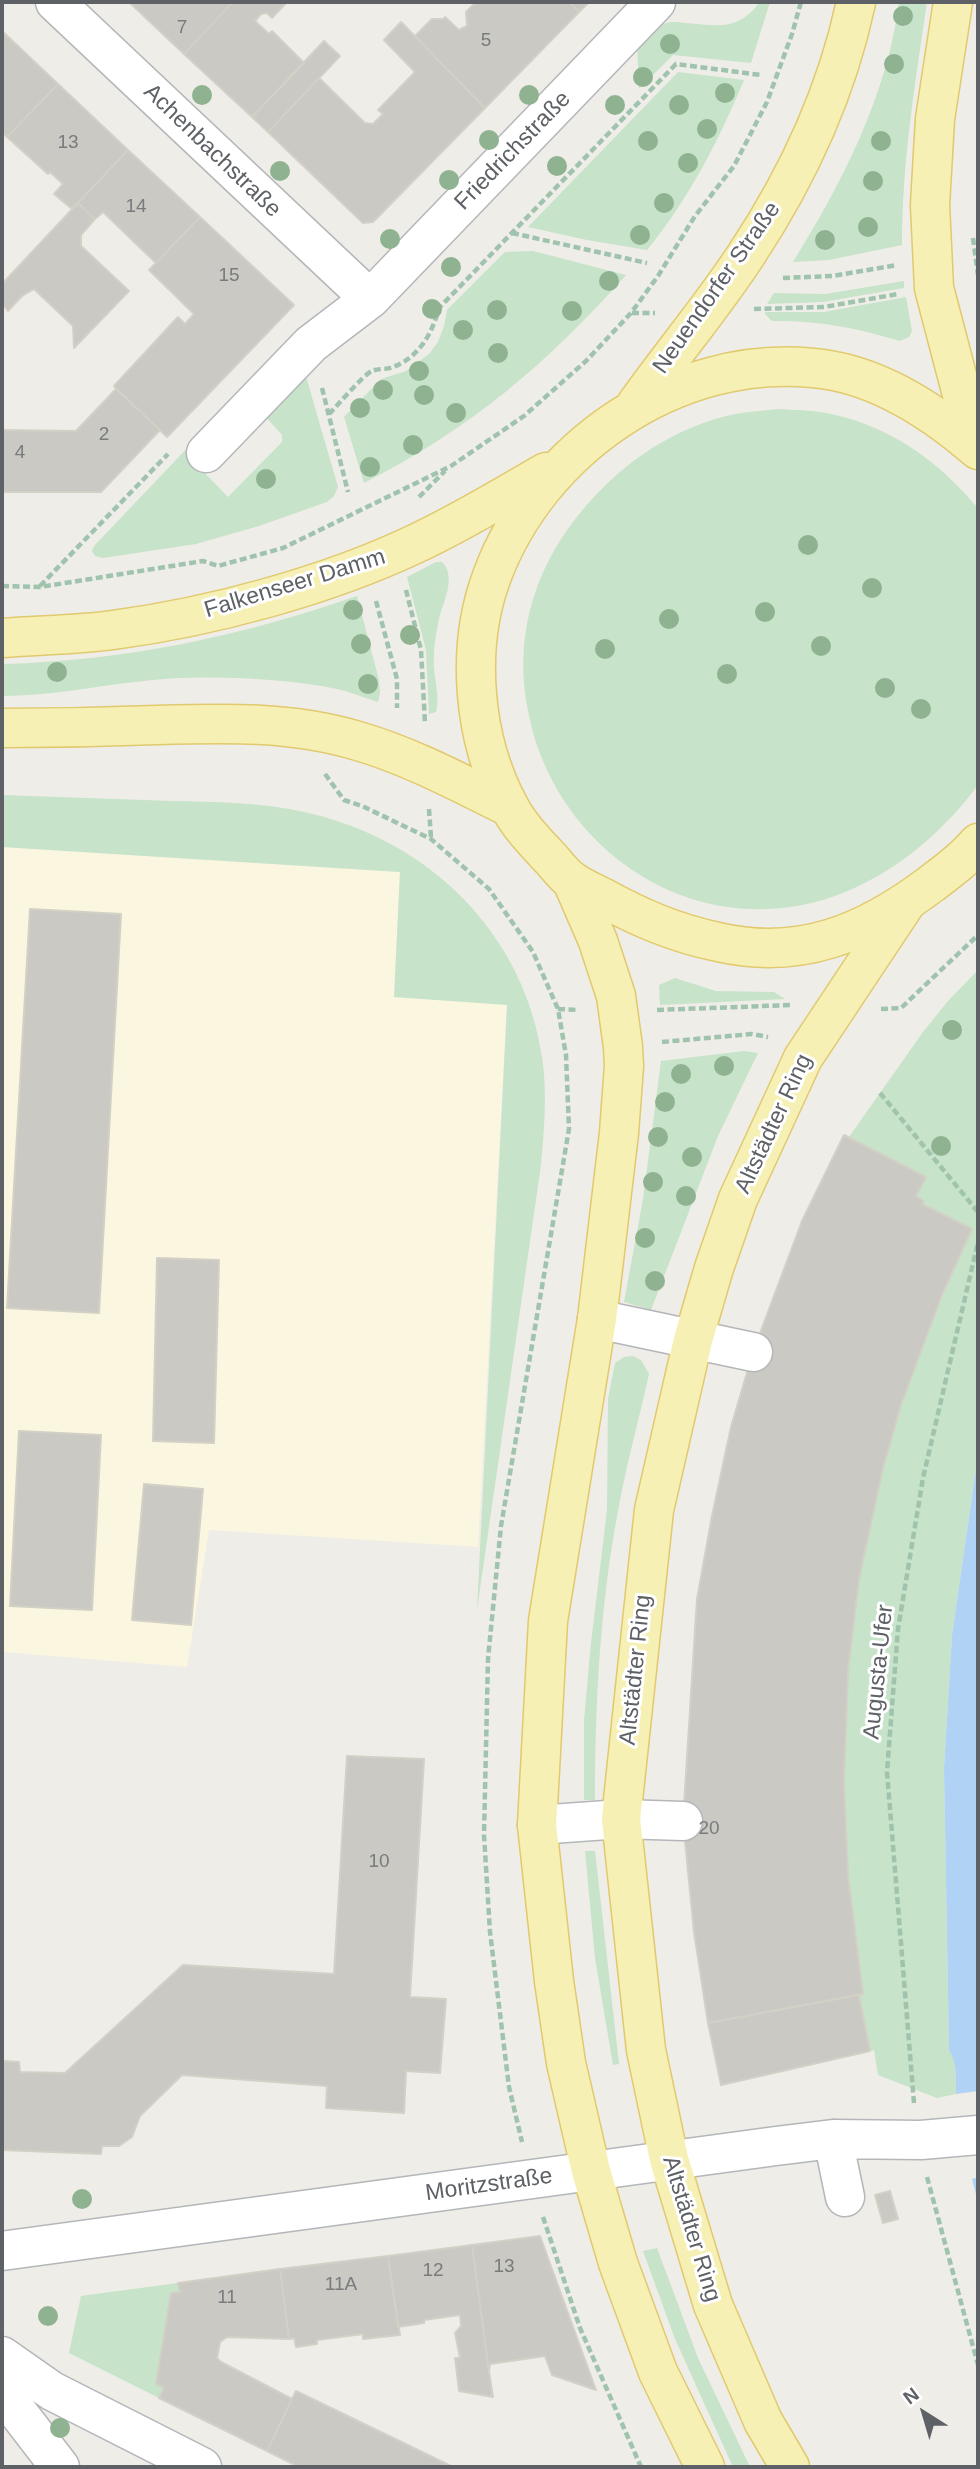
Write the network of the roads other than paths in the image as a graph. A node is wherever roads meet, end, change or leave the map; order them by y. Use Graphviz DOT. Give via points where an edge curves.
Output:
graph roads {
  1 [pos="55,2"];
  2 [pos="656,2"];
  3 [pos="856,2"];
  4 [pos="953,2"];
  5 [pos="370,299"];
  6 [pos="630,413"];
  7 [pos="977,449"];
  8 [pos="206,453"];
  9 [pos="566,460"];
  10 [pos="2,638"];
  11 [pos="2,728"];
  12 [pos="509,807"];
  13 [pos="977,846"];
  14 [pos="572,881"];
  15 [pos="906,902"];
  16 [pos="597,1319"];
  17 [pos="693,1340"];
  18 [pos="753,1352"];
  19 [pos="621,1819"];
  20 [pos="683,1821"];
  21 [pos="537,1825"];
  22 [pos="970,2136"];
  23 [pos="833,2139"];
  24 [pos="669,2159"];
  25 [pos="591,2171"];
  26 [pos="845,2197"];
  27 [pos="2,2251"];
  28 [pos="2,2356"];
  29 [pos="2,2375"];
  30 [pos="60,2467"];
  31 [pos="202,2467"];
  32 [pos="705,2467"];
  33 [pos="790,2467"];
  1 -- 5 [label="street, Achenbachstraße"];
  2 -- 5 [label="street, Friedrichstraße"];
  3 -- 6 [label="main road, Neuendorfer Straße" via="830,93 787,185 744,258"];
  4 -- 7 [label="main road" via="935,119 930,205 934,288"];
  5 -- 8 [label="street, Friedrichstraße" via="311,344"];
  6 -- 7 [label="main road" via="688,383 722,373 759,366 815,368 859,378 901,397"];
  6 -- 9 [label="main road"];
  9 -- 10 [label="main road, Falkenseer Damm" via="417,543 284,592 201,614 112,630"];
  9 -- 12 [label="main road" via="534,497 510,535 491,578 476,635 478,710"];
  11 -- 12 [label="main road" via="240,723 292,727 382,749"];
  12 -- 14 [label="main road"];
  13 -- 15 [label="main road"];
  14 -- 15 [label="main road" via="680,934 739,947 780,950 868,925"];
  14 -- 16 [label="main road" via="617,996 624,1047 619,1133"];
  15 -- 17 [label="main road, Altstädter Ring" via="791,1082 738,1199"];
  16 -- 17 [label="street"];
  16 -- 21 [label="main road" via="548,1621"];
  17 -- 18 [label="street"];
  17 -- 19 [label="main road, Altstädter Ring" via="653,1510"];
  19 -- 20 [label="street"];
  19 -- 21 [label="street"];
  19 -- 24 [label="main road, Altstädter Ring" via="646,2050"];
  21 -- 25 [label="main road" via="566,2063"];
  22 -- 23 [label="street, Moritzstraße"];
  23 -- 24 [label="street, Moritzstraße"];
  23 -- 26 [label="street"];
  24 -- 25 [label="street, Moritzstraße"];
  24 -- 33 [label="main road, Altstädter Ring" via="713,2305 763,2421"];
  25 -- 27 [label="street, Moritzstraße"];
  25 -- 32 [label="main road" via="618,2263 659,2372"];
  28 -- 31 [label="street" via="52,2391"];
  29 -- 30 [label="street" via="13,2406"];
}
